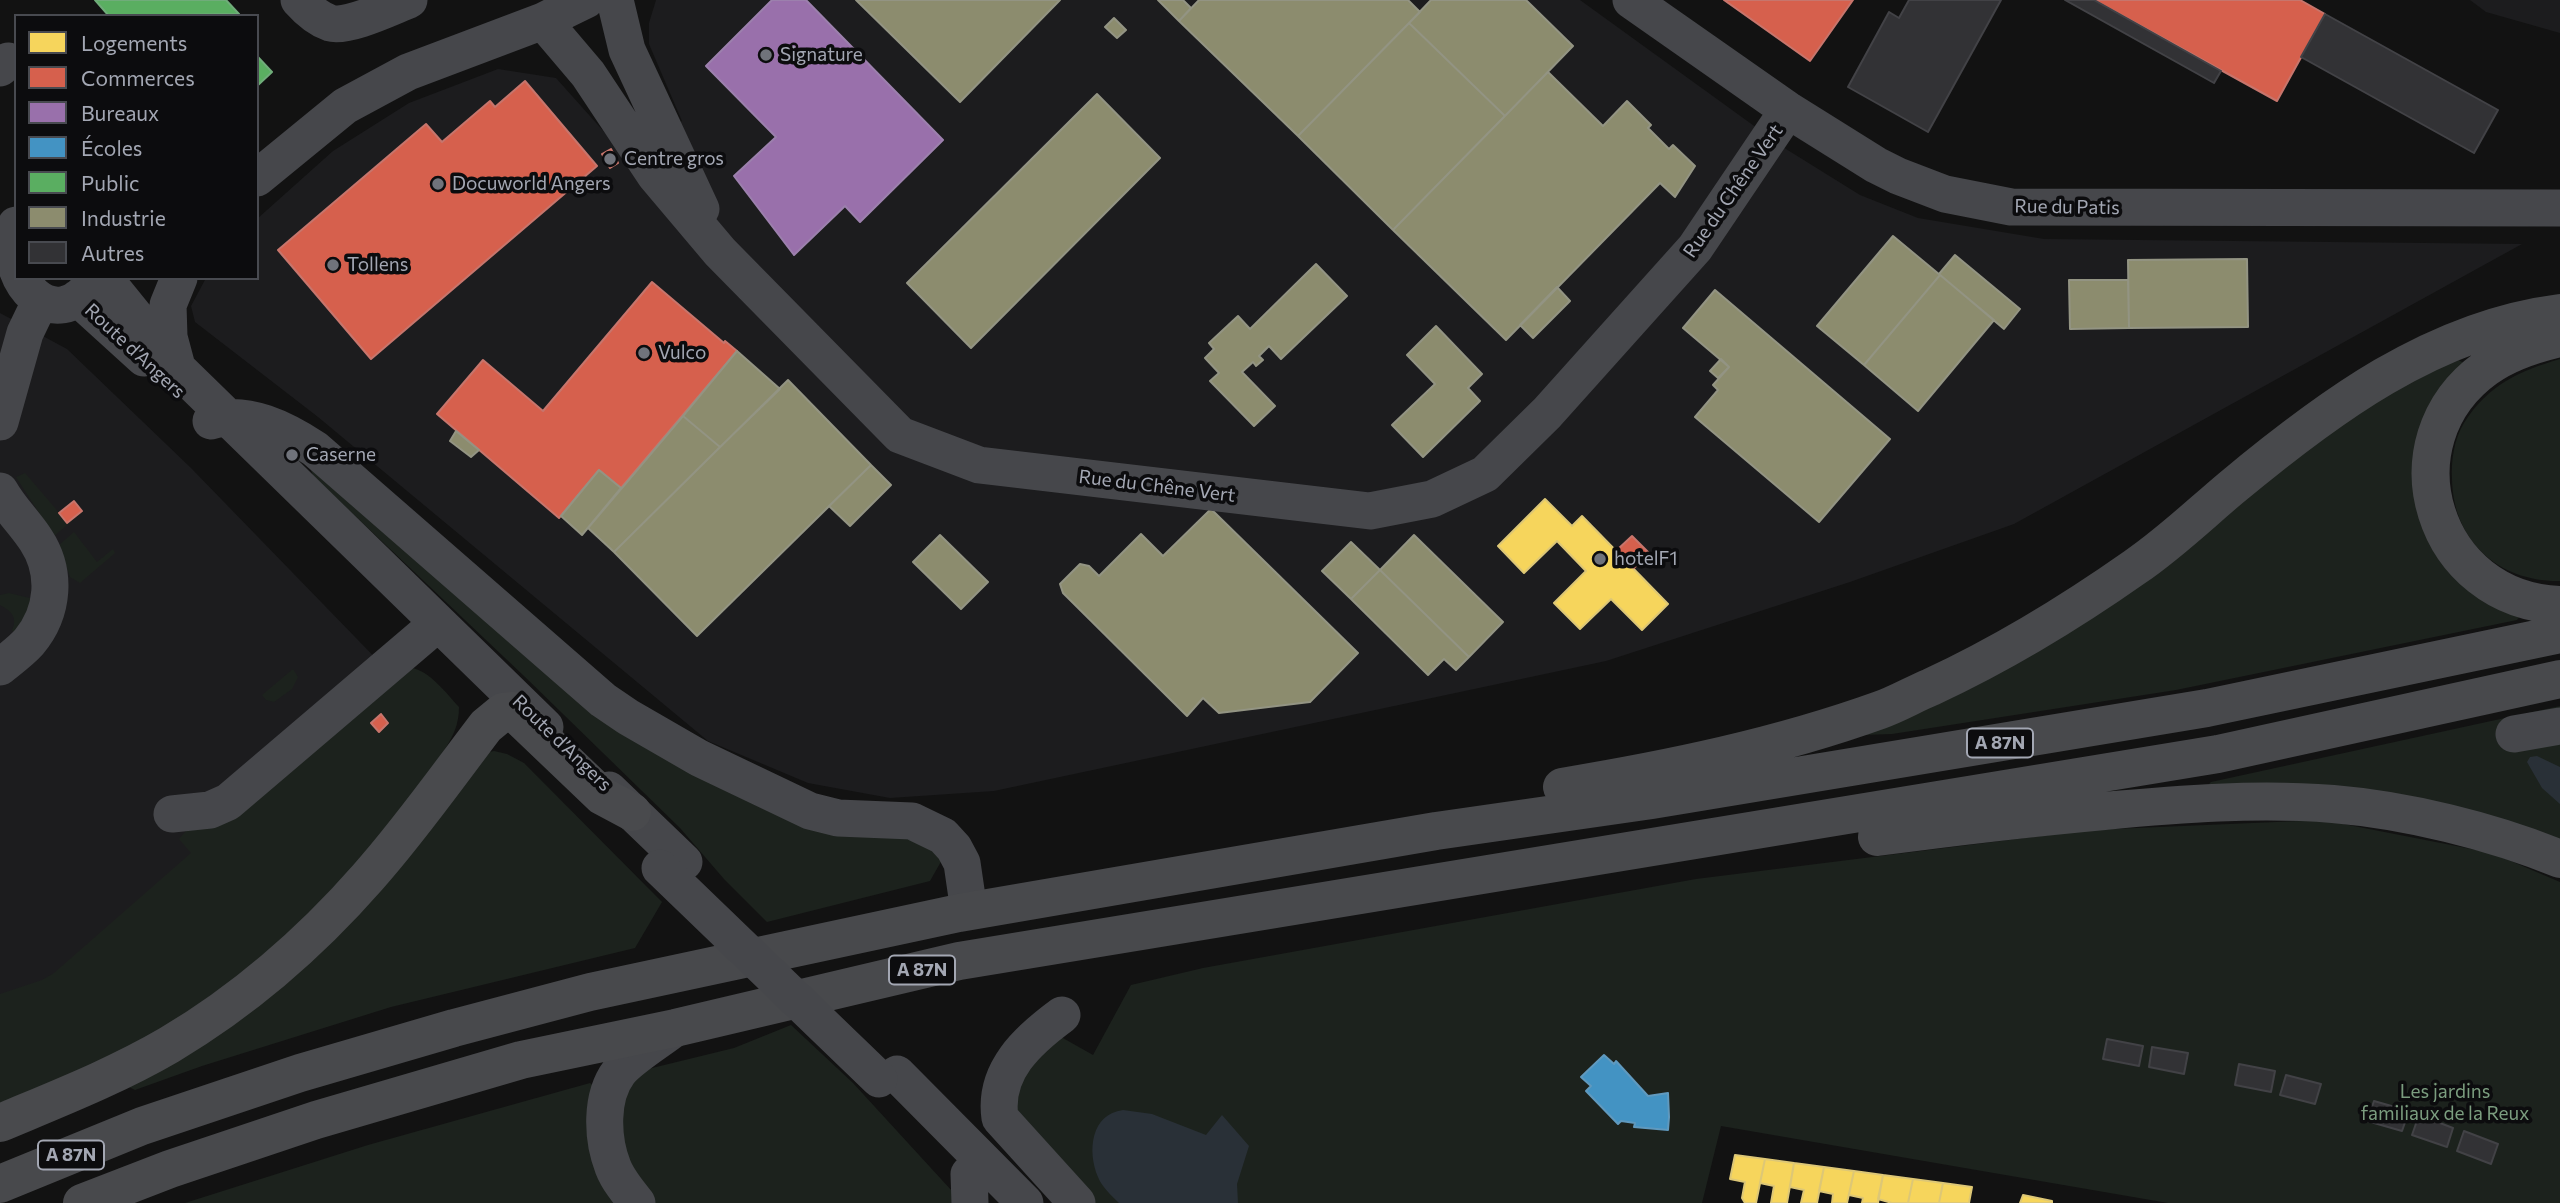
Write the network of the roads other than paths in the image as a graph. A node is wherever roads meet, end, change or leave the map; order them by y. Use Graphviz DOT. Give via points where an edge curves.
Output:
graph roads {
  1 [pos="299,0"];
  2 [pos="409,0"];
  3 [pos="586,0"];
  4 [pos="615,0"];
  5 [pos="1631,0"];
  6 [pos="543,21"];
  7 [pos="1788,110"];
  8 [pos="259,176"];
  9 [pos="0,205"];
  10 [pos="2560,208"];
  11 [pos="9,237"];
  12 [pos="720,251"];
  13 [pos="178,280"];
  14 [pos="93,285"];
  15 [pos="39,304"];
  16 [pos="2560,313"];
  17 [pos="2560,338"];
  18 [pos="177,368"];
  19 [pos="218,419"];
  20 [pos="0,422"];
  21 [pos="0,491"];
  22 [pos="391,589"];
  23 [pos="2560,605"];
  24 [pos="2560,634"];
  25 [pos="424,635"];
  26 [pos="0,667"];
  27 [pos="2560,678"];
  28 [pos="503,712"];
  29 [pos="2560,726"];
  30 [pos="2514,734"];
  31 [pos="632,812"];
  32 [pos="172,814"];
  33 [pos="1784,827"];
  34 [pos="1436,831"];
  35 [pos="2560,859"];
  36 [pos="672,865"];
  37 [pos="970,911"];
  38 [pos="1062,1015"];
  39 [pos="675,1028"];
  40 [pos="888,1076"];
  41 [pos="0,1123"];
  42 [pos="142,1126"];
  43 [pos="0,1155"];
  44 [pos="0,1184"];
  45 [pos="969,1188"];
  46 [pos="82,1203"];
  47 [pos="637,1203"];
  48 [pos="998,1203"];
  49 [pos="1025,1203"];
  50 [pos="1077,1203"];
  1 -- 2 [label="street" via="320,18 344,24"];
  3 -- 6 [label="street"];
  4 -- 12 [label="street" via="627,50"];
  5 -- 7 [label="street, Rue du Patis"];
  6 -- 8 [label="street" via="408,72 345,106"];
  6 -- 12 [label="street, Rue du Chêne Vert" via="588,74 655,175"];
  7 -- 10 [label="street, Rue du Patis" via="1898,176 1945,194 2011,207"];
  7 -- 12 [label="street, Rue du Chêne Vert" via="1695,248 1547,413 1485,474 1432,499 1370,511 979,465 900,435"];
  9 -- 11 [label="street"];
  11 -- 15 [label="street" via="6,272 22,295"];
  13 -- 18 [label="street" via="168,305 169,337"];
  14 -- 15 [label="street" via="56,306"];
  14 -- 18 [label="street, Route d’Angers"];
  14 -- 19 [label="street, Route d’Angers"];
  15 -- 20 [label="street" via="24,332"];
  16 -- 34 [label="highway" via="2468,335 2395,370 2332,409 2138,566 1968,670 1894,704 1769,745 1654,772 1505,796"];
  17 -- 23 [label="highway" via="2504,357 2468,383 2436,440 2431,484 2441,527 2464,564 2515,597"];
  18 -- 19 [label="street, Route d’Angers"];
  19 -- 22 [label="street, Route d’Angers"];
  19 -- 37 [label="street" via="269,424 315,449 628,717 722,770 810,811 838,818 912,821 943,836 962,863"];
  21 -- 26 [label="street" via="43,550 51,584 36,633"];
  22 -- 25 [label="street, Route d’Angers"];
  22 -- 31 [label="street, Route d’Angers"];
  24 -- 34 [label="highway, A 87N" via="2207,708"];
  25 -- 28 [label="street, Route d’Angers"];
  25 -- 32 [label="street" via="228,802 210,810"];
  27 -- 33 [label="highway, A 87N" via="2218,754"];
  28 -- 31 [label="main road" via="513,711 602,796"];
  28 -- 36 [label="street, Route d’Angers"];
  28 -- 41 [label="main road" via="486,726 369,876 286,959 169,1045"];
  29 -- 30 [label="street"];
  31 -- 36 [label="street, Route d’Angers"];
  33 -- 35 [label="highway" via="1872,837 2171,805 2245,801 2334,804 2436,820"];
  33 -- 39 [label="highway, A 87N" via="959,961"];
  34 -- 37 [label="highway, A 87N"];
  36 -- 40 [label="street, Route d’Angers, bridge"];
  37 -- 42 [label="highway, A 87N" via="590,992 300,1073"];
  38 -- 50 [label="street" via="1014,1058 998,1104 1000,1118"];
  39 -- 46 [label="highway, A 87N" via="520,1060 316,1119"];
  39 -- 47 [label="street" via="620,1071 608,1092 605,1120 613,1167"];
  40 -- 45 [label="street, Route d’Angers"];
  40 -- 49 [label="street, Route d’Angers"];
  42 -- 43 [label="highway" via="86,1123"];
  42 -- 44 [label="highway, A 87N"];
  45 -- 48 [label="street, Route d’Angers"];
}
